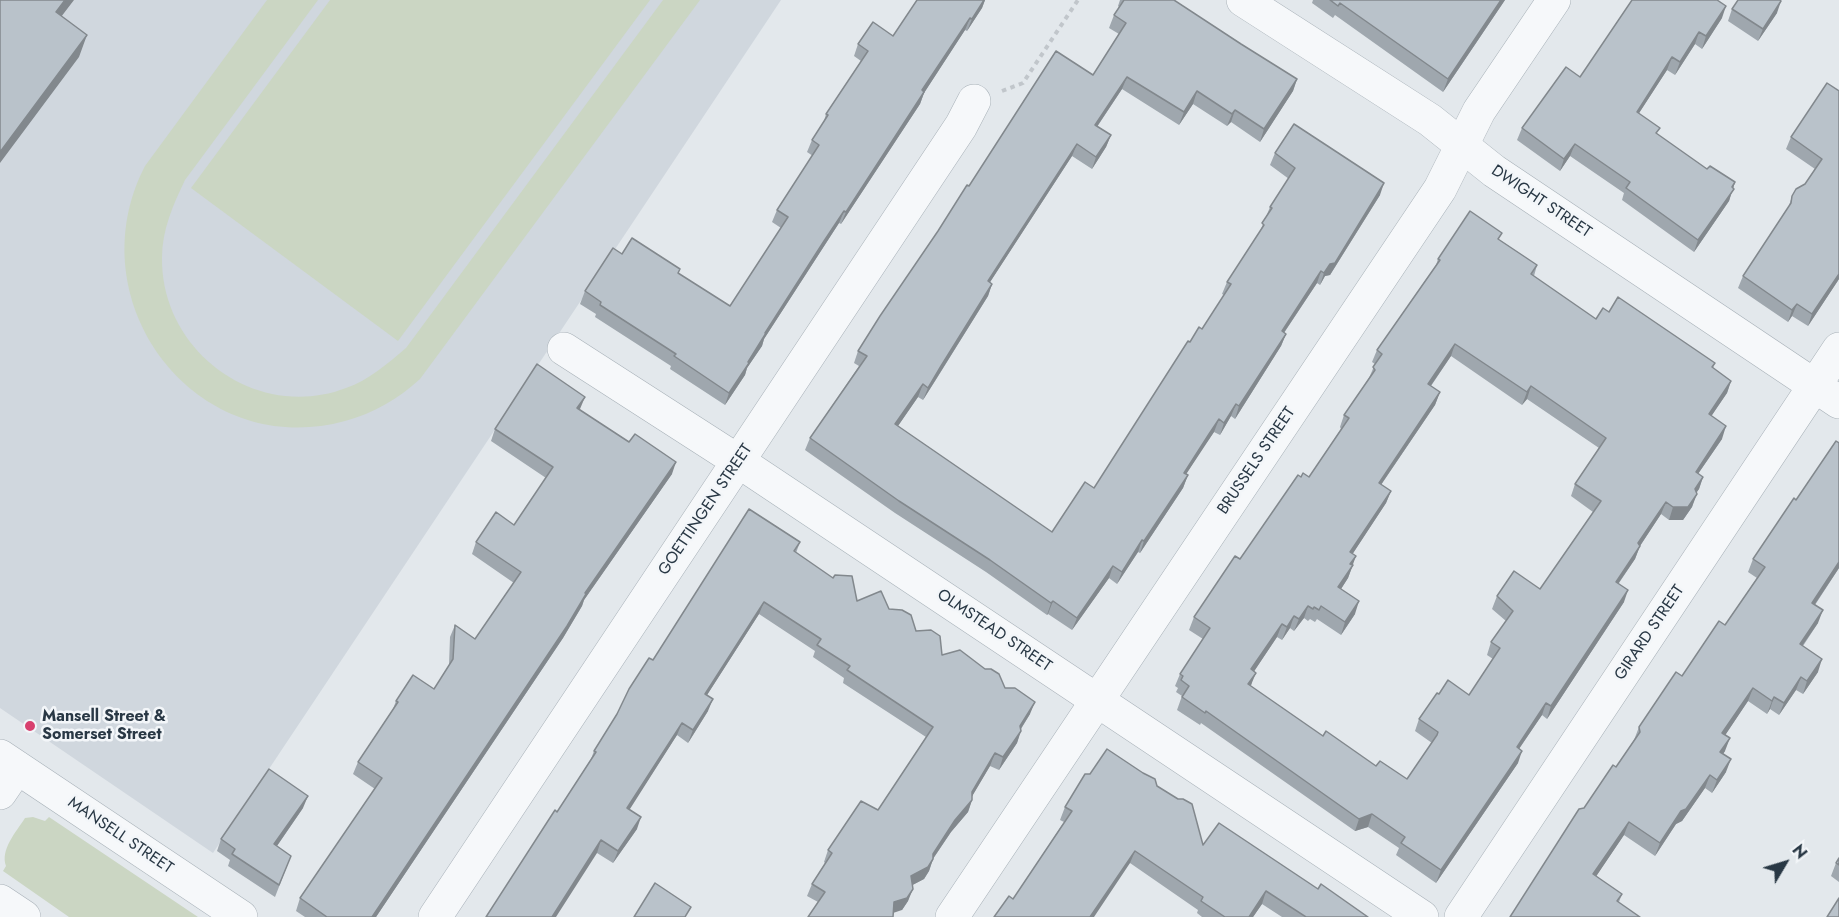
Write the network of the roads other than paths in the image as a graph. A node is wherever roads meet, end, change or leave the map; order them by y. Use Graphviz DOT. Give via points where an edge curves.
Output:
graph roads {
  1 [pos="1243,0"];
  2 [pos="1554,0"];
  3 [pos="974,101"];
  4 [pos="1463,146"];
  5 [pos="564,349"];
  6 [pos="1839,349"];
  7 [pos="1827,394"];
  8 [pos="738,461"];
  9 [pos="1097,699"];
  10 [pos="6,772"];
  11 [pos="0,901"];
  12 [pos="24,917"];
  13 [pos="241,917"];
  14 [pos="435,917"];
  15 [pos="952,917"];
  16 [pos="1422,917"];
  17 [pos="1461,917"];
  1 -- 4 [label="street, DWIGHT STREET" via="1430,120"];
  2 -- 4 [label="street, BRUSSELS STREET" via="1479,111"];
  3 -- 8 [label="street, GOETTINGEN STREET" via="962,126"];
  4 -- 7 [label="street, DWIGHT STREET" via="1494,171"];
  4 -- 9 [label="street, BRUSSELS STREET" via="1440,189"];
  5 -- 8 [label="street, OLMSTEAD STREET"];
  6 -- 7 [label="street, GIRARD STREET"];
  7 -- 17 [label="street, GIRARD STREET"];
  8 -- 9 [label="street, OLMSTEAD STREET"];
  8 -- 14 [label="street, GOETTINGEN STREET"];
  9 -- 15 [label="street, BRUSSELS STREET"];
  9 -- 16 [label="street, OLMSTEAD STREET"];
  10 -- 13 [label="street, MANSELL STREET"];
  11 -- 12 [label="street"];
}
